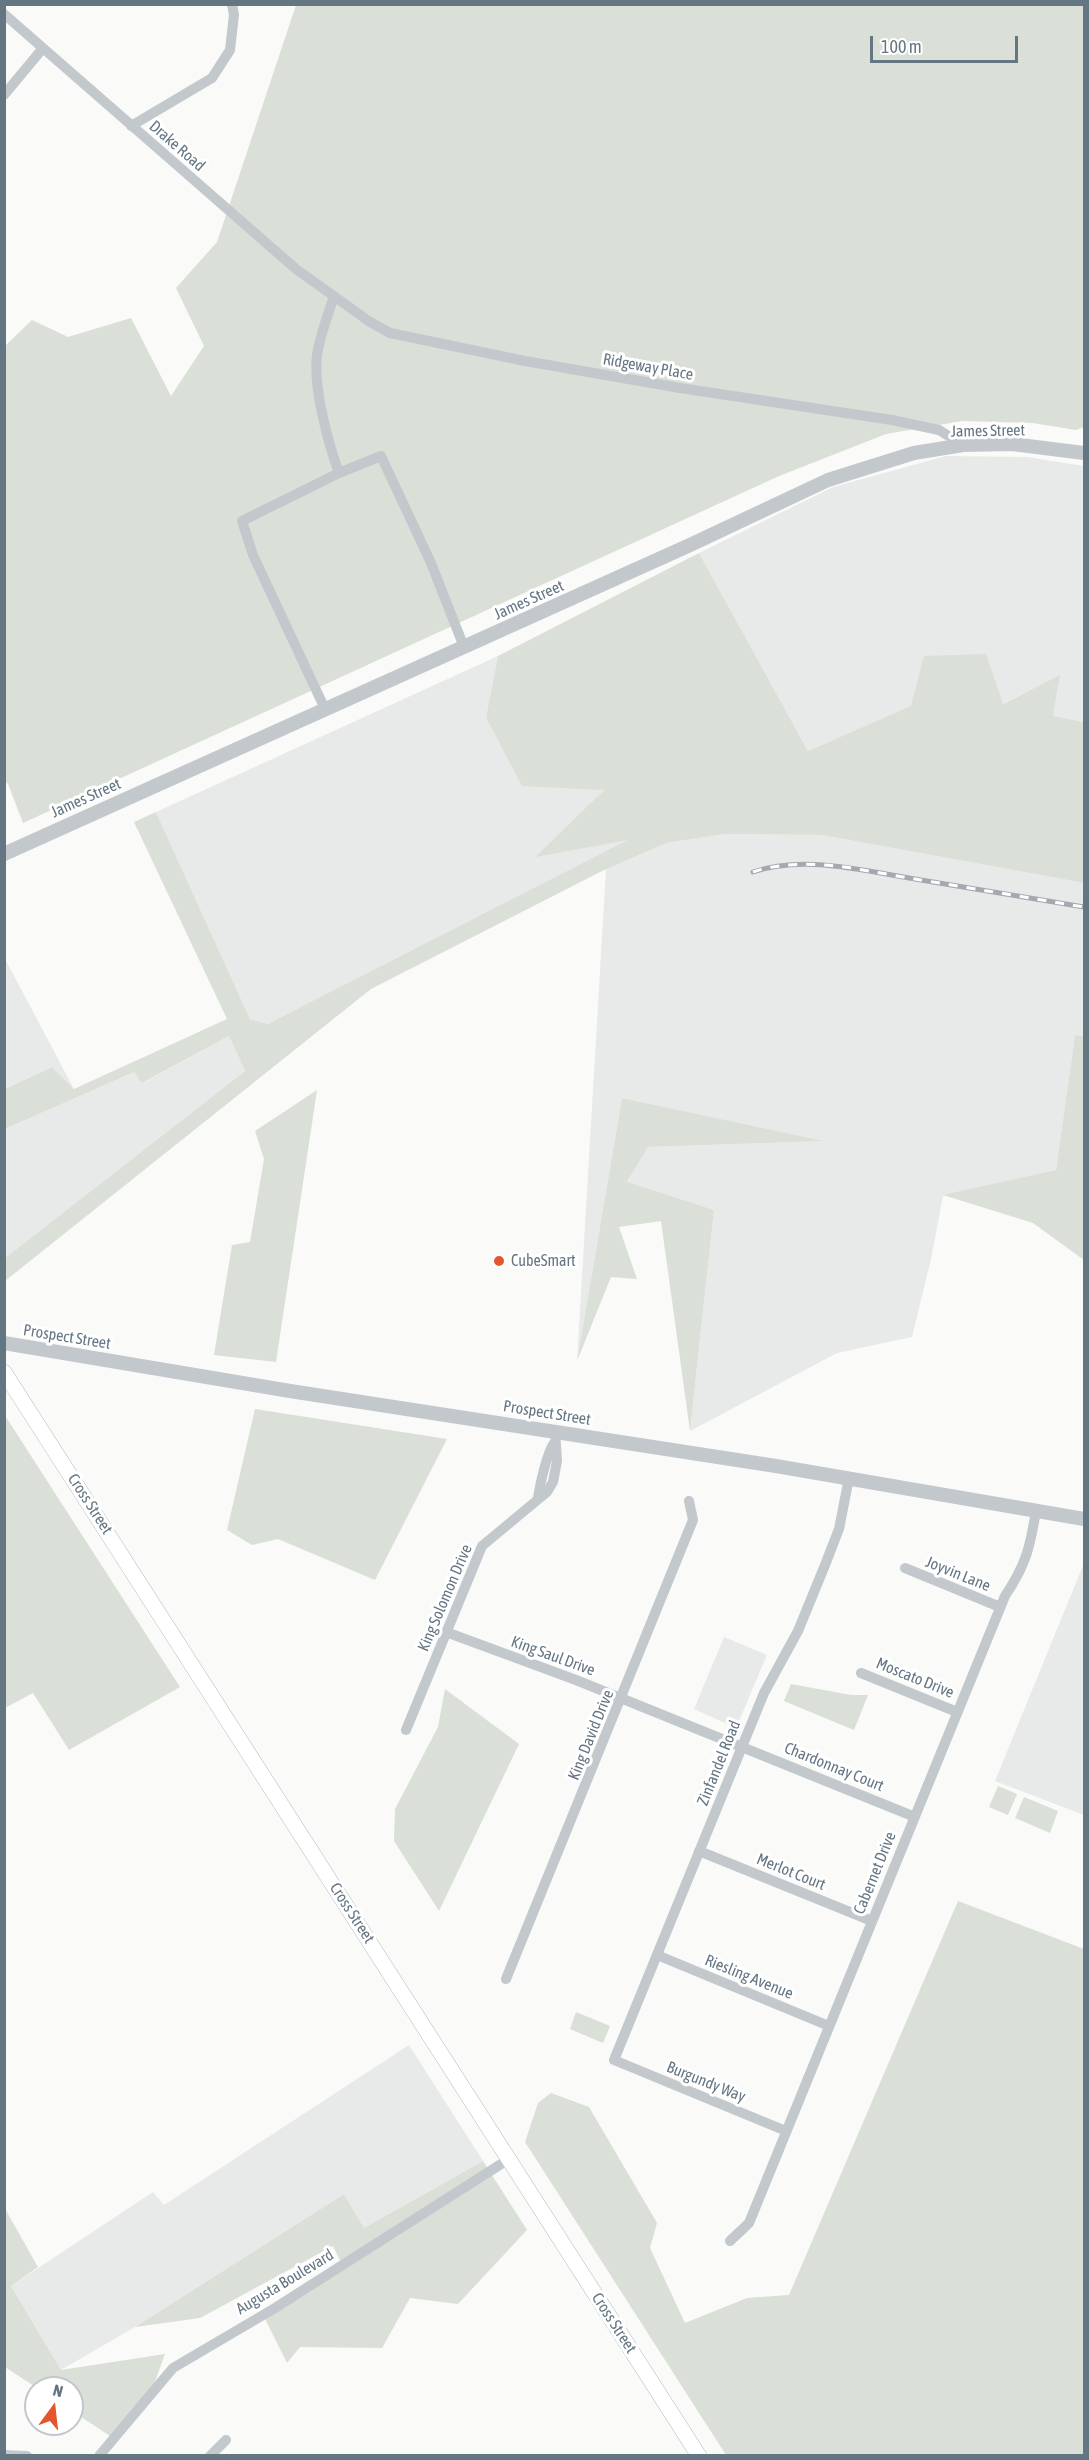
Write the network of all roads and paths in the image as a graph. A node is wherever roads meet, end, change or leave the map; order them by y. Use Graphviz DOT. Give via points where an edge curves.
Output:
graph roads {
  1 [pos="232,4"];
  2 [pos="4,14"];
  3 [pos="43,48"];
  4 [pos="4,95"];
  5 [pos="131,126"];
  6 [pos="334,296"];
  7 [pos="963,445"];
  8 [pos="1084,453"];
  9 [pos="339,474"];
  10 [pos="464,647"];
  11 [pos="326,709"];
  12 [pos="4,854"];
  13 [pos="4,1343"];
  14 [pos="4,1372"];
  15 [pos="554,1437"];
  16 [pos="849,1478"];
  17 [pos="689,1501"];
  18 [pos="1036,1511"];
  19 [pos="1084,1519"];
  20 [pos="905,1568"];
  21 [pos="1000,1607"];
  22 [pos="446,1632"];
  23 [pos="861,1672"];
  24 [pos="622,1698"];
  25 [pos="957,1712"];
  26 [pos="683,1722"];
  27 [pos="406,1730"];
  28 [pos="742,1746"];
  29 [pos="915,1816"];
  30 [pos="699,1851"];
  31 [pos="872,1921"];
  32 [pos="657,1955"];
  33 [pos="506,1979"];
  34 [pos="829,2026"];
  35 [pos="614,2060"];
  36 [pos="786,2131"];
  37 [pos="509,2159"];
  38 [pos="730,2241"];
  39 [pos="226,2440"];
  40 [pos="4,2455"];
  41 [pos="27,2456"];
  42 [pos="99,2456"];
  43 [pos="210,2456"];
  44 [pos="699,2456"];
  1 -- 5 [label="street" via="230,50 212,78"];
  2 -- 3 [label="street, Drake Road"];
  3 -- 4 [label="street"];
  3 -- 5 [label="street, Drake Road"];
  5 -- 6 [label="street, Drake Road"];
  6 -- 7 [label="street, Ridgeway Place" via="370,322 408,338 680,388 892,420 939,430"];
  6 -- 9 [label="street" via="316,372"];
  7 -- 8 [label="street, James Street" via="1012,444"];
  7 -- 10 [label="street, James Street" via="914,453 828,480"];
  9 -- 10 [label="street" via="381,456 431,563"];
  9 -- 11 [label="street" via="242,521 253,555"];
  10 -- 11 [label="street, James Street"];
  11 -- 12 [label="street, James Street"];
  13 -- 15 [label="street, Prospect Street"];
  14 -- 37 [label="main road, Cross Street"];
  15 -- 16 [label="street, Prospect Street"];
  15 -- 22 [label="street, King Solomon Drive" via="557,1461 547,1492 482,1546"];
  16 -- 18 [label="street, Prospect Street"];
  16 -- 28 [label="street, Zinfandel Road" via="839,1529 825,1565"];
  17 -- 24 [label="street, King David Drive" via="693,1520"];
  18 -- 19 [label="street, Prospect Street"];
  18 -- 21 [label="street, Cabernet Drive" via="1029,1550"];
  20 -- 21 [label="street, Joyvin Lane"];
  21 -- 25 [label="street, Cabernet Drive"];
  22 -- 24 [label="street, King Saul Drive"];
  22 -- 27 [label="street, King Solomon Drive"];
  23 -- 25 [label="street, Moscato Drive"];
  24 -- 26 [label="street, King Saul Drive"];
  24 -- 33 [label="street, King David Drive"];
  25 -- 29 [label="street, Cabernet Drive"];
  26 -- 28 [label="street, Chardonnay Court"];
  28 -- 29 [label="street, Chardonnay Court"];
  28 -- 30 [label="street, Zinfandel Road"];
  29 -- 31 [label="street, Cabernet Drive"];
  30 -- 31 [label="street, Merlot Court"];
  30 -- 32 [label="street, Zinfandel Road"];
  31 -- 34 [label="street, Cabernet Drive"];
  32 -- 34 [label="street, Riesling Avenue"];
  32 -- 35 [label="street, Zinfandel Road"];
  34 -- 36 [label="street, Cabernet Drive"];
  35 -- 36 [label="street, Burgundy Way"];
  36 -- 38 [label="street, Cabernet Drive" via="749,2223"];
  37 -- 42 [label="street, Augusta Boulevard" via="173,2368"];
  37 -- 44 [label="main road, Cross Street"];
  39 -- 43 [label="street"];
  40 -- 41 [label="street"];
}
